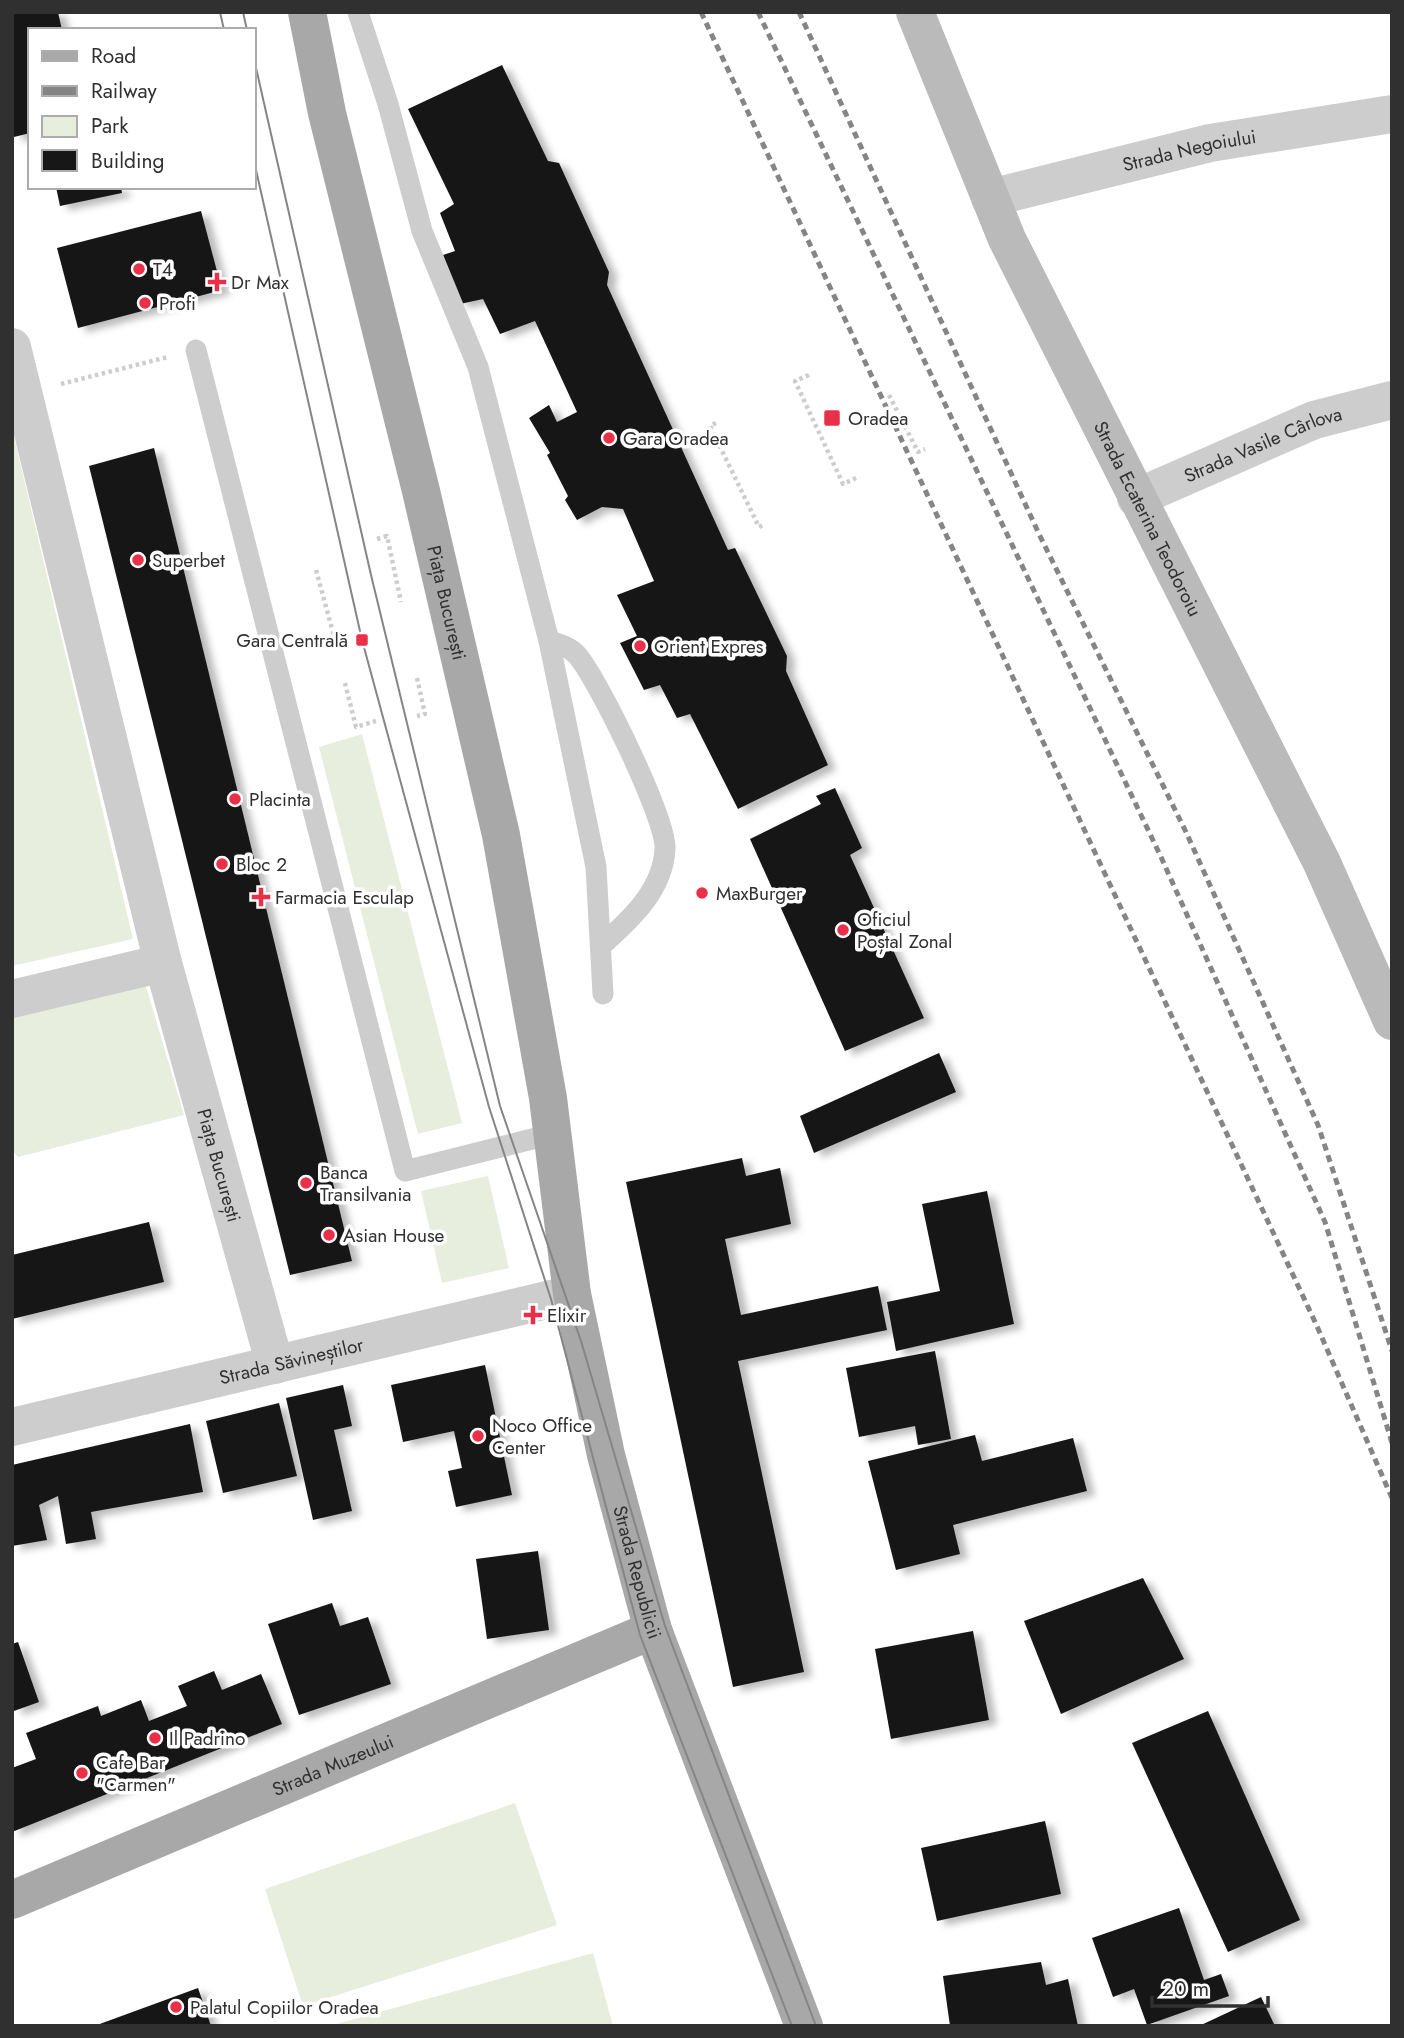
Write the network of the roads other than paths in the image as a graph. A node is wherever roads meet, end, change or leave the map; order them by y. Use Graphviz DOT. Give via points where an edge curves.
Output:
graph roads {
  1 [pos="278,12"];
  2 [pos="307,12"];
  3 [pos="358,12"];
  4 [pos="915,12"];
  5 [pos="327,113"];
  6 [pos="1392,114"];
  7 [pos="990,198"];
  8 [pos="12,347"];
  9 [pos="196,350"];
  10 [pos="1392,400"];
  11 [pos="1136,498"];
  12 [pos="549,641"];
  13 [pos="603,945"];
  14 [pos="163,963"];
  15 [pos="603,993"];
  16 [pos="12,999"];
  17 [pos="1392,1021"];
  18 [pos="550,1116"];
  19 [pos="572,1294"];
  20 [pos="275,1365"];
  21 [pos="12,1427"];
  22 [pos="653,1630"];
  23 [pos="12,1900"];
  24 [pos="804,2026"];
  1 -- 5 [label="main road, Piața București"];
  2 -- 5 [label="main road, Piața București"];
  3 -- 12 [label="lane" via="422,231 478,367"];
  4 -- 7 [label="main road, Strada Ecaterina Teodoroiu"];
  5 -- 18 [label="main road, Piața București" via="501,835"];
  6 -- 7 [label="street, Strada Negoiului" via="1210,143"];
  7 -- 11 [label="main road, Strada Ecaterina Teodoroiu"];
  8 -- 14 [label="street, Piața București"];
  9 -- 18 [label="lane" via="405,1171"];
  10 -- 11 [label="street, Strada Vasile Cârlova" via="1314,420"];
  11 -- 17 [label="main road, Strada Ecaterina Teodoroiu" via="1322,863"];
  12 -- 13 [label="lane" via="596,867"];
  12 -- 13 [label="lane" via="576,653 599,687 633,757 666,847 659,880 633,917"];
  13 -- 15 [label="lane"];
  14 -- 16 [label="street"];
  14 -- 20 [label="street, Piața București"];
  18 -- 19 [label="main road, Strada Republicii"];
  19 -- 20 [label="street, Strada Săvineștilor"];
  19 -- 22 [label="main road, Strada Republicii" via="606,1455"];
  20 -- 21 [label="street, Strada Săvineștilor"];
  22 -- 23 [label="main road, Strada Muzeului"];
  22 -- 24 [label="main road, Strada Republicii"];
}
